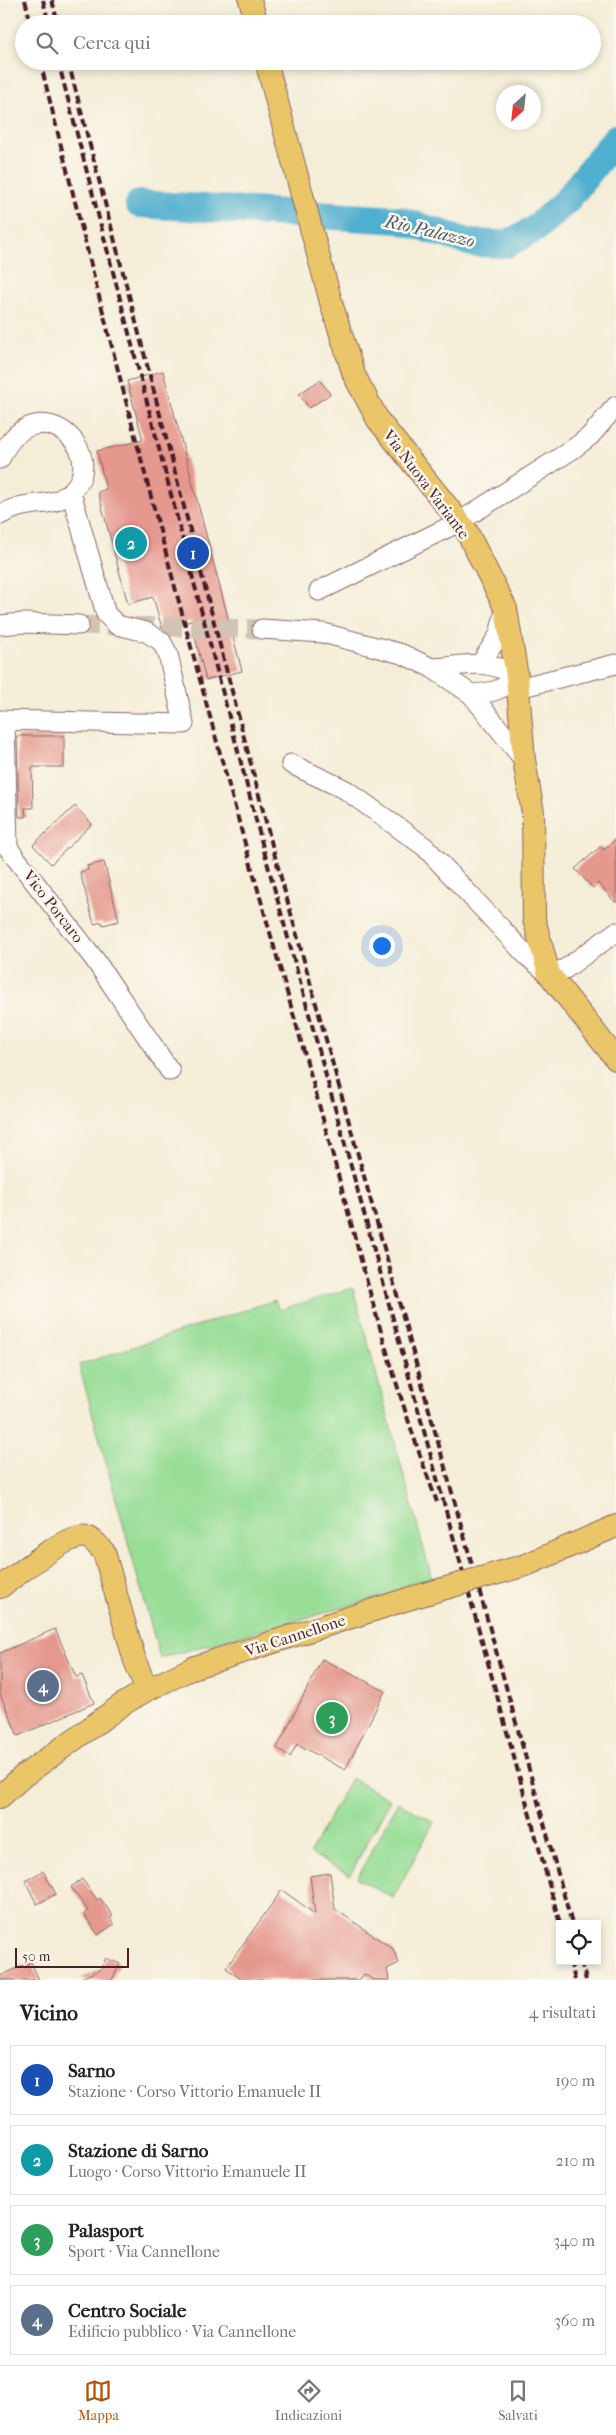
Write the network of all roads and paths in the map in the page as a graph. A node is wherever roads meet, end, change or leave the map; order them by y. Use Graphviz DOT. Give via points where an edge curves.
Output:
graph roads {
  1 [pos="250,0"];
  2 [pos="254,15"];
  3 [pos="268,70"];
  4 [pos="616,406"];
  5 [pos="0,458"];
  6 [pos="71,492"];
  7 [pos="0,515"];
  8 [pos="459,522"];
  9 [pos="319,591"];
  10 [pos="506,610"];
  11 [pos="5,621"];
  12 [pos="79,625"];
  13 [pos="262,629"];
  14 [pos="481,663"];
  15 [pos="616,664"];
  16 [pos="432,668"];
  17 [pos="517,683"];
  18 [pos="471,694"];
  19 [pos="3,720"];
  20 [pos="524,760"];
  21 [pos="291,764"];
  22 [pos="616,932"];
  23 [pos="549,974"];
  24 [pos="613,1049"];
  25 [pos="170,1071"];
  26 [pos="616,1526"];
  27 [pos="0,1587"];
  28 [pos="147,1690"];
  29 [pos="0,1797"];
  1 -- 2 [label="main road"];
  3 -- 8 [label="main road, Via Nuova Variante" via="332,306 354,375 378,420"];
  4 -- 8 [label="street" via="590,436 573,449"];
  5 -- 6 [label="street" via="10,441 25,430 44,425 61,428 76,442 81,461 79,478"];
  6 -- 7 [label="street" via="56,501 17,507"];
  6 -- 19 [label="street" via="106,614 118,625 146,632 161,641 168,654 184,724"];
  8 -- 9 [label="street"];
  8 -- 10 [label="main road, Via Nuova Variante"];
  10 -- 14 [label="street" via="499,635"];
  10 -- 17 [label="main road, Via Nuova Variante"];
  11 -- 12 [label="street"];
  13 -- 16 [label="street" via="323,633 402,654"];
  14 -- 16 [label="street"];
  14 -- 17 [label="street" via="503,667"];
  15 -- 17 [label="street"];
  16 -- 18 [label="street"];
  17 -- 18 [label="street" via="493,693"];
  17 -- 20 [label="main road, Via Nuova Variante"];
  18 -- 20 [label="street"];
  19 -- 25 [label="street, Vico Porcaro" via="8,848 95,960"];
  20 -- 23 [label="main road, Via Nuova Variante" via="533,813 534,919"];
  21 -- 23 [label="street" via="346,790 424,847 527,956"];
  22 -- 23 [label="street" via="564,969"];
  23 -- 24 [label="main road"];
  26 -- 28 [label="main road, Via Cannellone, bridge" via="526,1565 195,1667"];
  27 -- 28 [label="main road" via="61,1545 80,1536 92,1539 104,1552 135,1661"];
  28 -- 29 [label="main road, Via Cannellone" via="115,1709 22,1777"];
}
